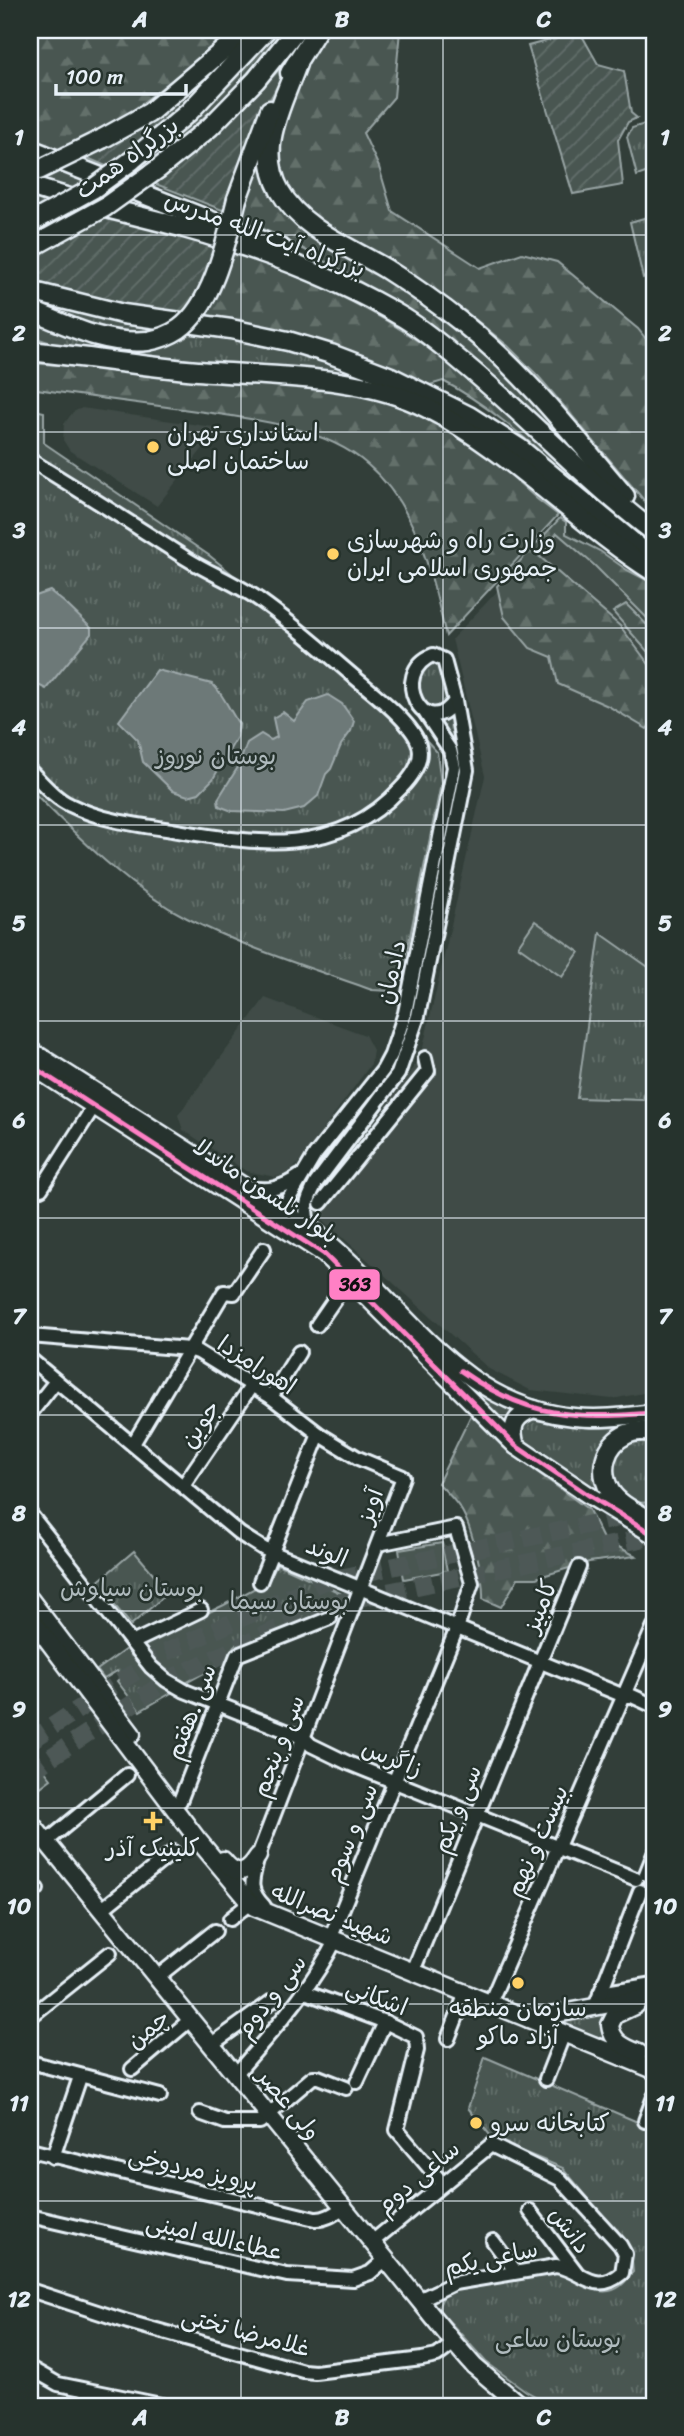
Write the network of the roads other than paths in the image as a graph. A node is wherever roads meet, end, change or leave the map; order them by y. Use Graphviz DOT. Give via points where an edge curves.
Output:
graph roads {
  1 [pos="247,30"];
  2 [pos="266,30"];
  3 [pos="296,30"];
  4 [pos="317,30"];
  5 [pos="297,64"];
  6 [pos="30,149"];
  7 [pos="33,173"];
  8 [pos="30,186"];
  9 [pos="30,223"];
  10 [pos="30,248"];
  11 [pos="352,289"];
  12 [pos="30,291"];
  13 [pos="30,310"];
  14 [pos="30,343"];
  15 [pos="30,351"];
  16 [pos="53,353"];
  17 [pos="30,460"];
  18 [pos="654,531"];
  19 [pos="654,559"];
  20 [pos="654,572"];
  21 [pos="455,701"];
  22 [pos="426,714"];
  23 [pos="30,771"];
  24 [pos="399,1031"];
  25 [pos="412,1037"];
  26 [pos="30,1050"];
  27 [pos="425,1058"];
  28 [pos="30,1065"];
  29 [pos="94,1106"];
  30 [pos="300,1176"];
  31 [pos="235,1183"];
  32 [pos="41,1189"];
  33 [pos="321,1203"];
  34 [pos="281,1212"];
  35 [pos="314,1231"];
  36 [pos="264,1249"];
  37 [pos="324,1254"];
  38 [pos="348,1280"];
  39 [pos="317,1325"];
  40 [pos="30,1336"];
  41 [pos="189,1349"];
  42 [pos="299,1352"];
  43 [pos="429,1352"];
  44 [pos="30,1359"];
  45 [pos="452,1373"];
  46 [pos="57,1381"];
  47 [pos="252,1385"];
  48 [pos="271,1397"];
  49 [pos="534,1409"];
  50 [pos="654,1413"];
  51 [pos="30,1414"];
  52 [pos="654,1432"];
  53 [pos="319,1434"];
  54 [pos="134,1444"];
  55 [pos="516,1446"];
  56 [pos="403,1477"];
  57 [pos="183,1486"];
  58 [pos="30,1514"];
  59 [pos="653,1515"];
  60 [pos="654,1535"];
  61 [pos="379,1544"];
  62 [pos="273,1553"];
  63 [pos="579,1567"];
  64 [pos="260,1582"];
  65 [pos="365,1590"];
  66 [pos="30,1599"];
  67 [pos="201,1610"];
  68 [pos="30,1617"];
  69 [pos="330,1618"];
  70 [pos="654,1626"];
  71 [pos="457,1628"];
  72 [pos="132,1643"];
  73 [pos="540,1662"];
  74 [pos="624,1696"];
  75 [pos="217,1704"];
  76 [pos="654,1706"];
  77 [pos="654,1714"];
  78 [pos="306,1740"];
  79 [pos="295,1760"];
  80 [pos="348,1763"];
  81 [pos="127,1775"];
  82 [pos="394,1782"];
  83 [pos="180,1801"];
  84 [pos="477,1815"];
  85 [pos="30,1822"];
  86 [pos="46,1842"];
  87 [pos="557,1847"];
  88 [pos="173,1852"];
  89 [pos="654,1854"];
  90 [pos="258,1856"];
  91 [pos="646,1884"];
  92 [pos="250,1903"];
  93 [pos="101,1910"];
  94 [pos="272,1914"];
  95 [pos="230,1919"];
  96 [pos="215,1931"];
  97 [pos="333,1938"];
  98 [pos="110,1953"];
  99 [pos="413,1971"];
  100 [pos="156,1978"];
  101 [pos="654,1984"];
  102 [pos="305,1992"];
  103 [pos="466,1993"];
  104 [pos="654,1996"];
  105 [pos="597,2000"];
  106 [pos="272,2001"];
  107 [pos="490,2003"];
  108 [pos="30,2017"];
  109 [pos="529,2019"];
  110 [pos="190,2020"];
  111 [pos="385,2022"];
  112 [pos="564,2034"];
  113 [pos="448,2039"];
  114 [pos="211,2045"];
  115 [pos="30,2054"];
  116 [pos="654,2059"];
  117 [pos="30,2062"];
  118 [pos="132,2069"];
  119 [pos="654,2070"];
  120 [pos="235,2075"];
  121 [pos="85,2077"];
  122 [pos="546,2079"];
  123 [pos="160,2096"];
  124 [pos="654,2097"];
  125 [pos="200,2113"];
  126 [pos="268,2116"];
  127 [pos="645,2121"];
  128 [pos="491,2145"];
  129 [pos="30,2150"];
  130 [pos="53,2157"];
  131 [pos="443,2184"];
  132 [pos="344,2207"];
  133 [pos="530,2211"];
  134 [pos="30,2216"];
  135 [pos="493,2241"];
  136 [pos="372,2242"];
  137 [pos="386,2259"];
  138 [pos="516,2272"];
  139 [pos="577,2273"];
  140 [pos="30,2290"];
  141 [pos="419,2300"];
  142 [pos="454,2343"];
  143 [pos="30,2368"];
  144 [pos="501,2400"];
  145 [pos="166,2406"];
  146 [pos="521,2406"];
  1 -- 7 [label="highway, bridge" via="149,113"];
  2 -- 9 [label="highway, بزرگراه همت, bridge" via="189,112 131,161 94,188"];
  3 -- 10 [label="highway, بزرگراه همت, bridge" via="210,128 106,207"];
  4 -- 5 [label="highway"];
  5 -- 13 [label="highway, bridge" via="268,113 216,273 204,299 178,330 148,341 125,342 100,338"];
  5 -- 18 [label="highway" via="275,116 271,143 273,173 289,204 329,236 468,327 536,390"];
  6 -- 11 [label="highway" via="291,253"];
  8 -- 11 [label="highway, بزرگراه آیت الله مدرس" via="186,229"];
  11 -- 18 [label="highway, بزرگراه آیت الله مدرس" via="435,339"];
  12 -- 19 [label="highway" via="123,314 288,341 391,377 469,416 519,448"];
  14 -- 16 [label="highway"];
  15 -- 16 [label="highway"];
  16 -- 20 [label="highway" via="196,371 311,379 369,388 410,401 484,442"];
  17 -- 23 [label="street" via="260,600 371,691 405,724 418,742 419,753 418,766 406,783 369,817 337,832 291,841 250,842 120,822 68,805"];
  21 -- 22 [label="street" via="443,714"];
  21 -- 22 [label="street" via="444,660 433,655 426,658 411,682 413,695"];
  21 -- 25 [label="street, دادمان" via="466,778"];
  22 -- 24 [label="street, دادمان" via="450,750 454,767"];
  24 -- 25 [label="street"];
  24 -- 30 [label="street, دادمان" via="383,1070"];
  25 -- 35 [label="street, دادمان" via="398,1074 312,1191 306,1214"];
  26 -- 31 [label="main road, بلوار نلسون ماندلا"];
  27 -- 33 [label="street" via="428,1071"];
  28 -- 29 [label="main road, بلوار نلسون ماندلا"];
  29 -- 32 [label="street"];
  29 -- 37 [label="main road, بلوار نلسون ماندلا"];
  30 -- 31 [label="street" via="267,1190"];
  30 -- 34 [label="street, دادمان"];
  31 -- 34 [label="main road, بلوار نلسون ماندلا"];
  34 -- 35 [label="main road, بلوار نلسون ماندلا"];
  34 -- 37 [label="main road"];
  35 -- 43 [label="main road, بلوار نلسون ماندلا"];
  36 -- 41 [label="street" via="234,1293 224,1292"];
  37 -- 38 [label="main road, بلوار نلسون ماندلا"];
  38 -- 39 [label="street"];
  38 -- 43 [label="main road, بلوار نلسون ماندلا"];
  40 -- 41 [label="street, اهورامزدا"];
  41 -- 47 [label="street, اهورامزدا"];
  41 -- 54 [label="street"];
  42 -- 48 [label="street"];
  43 -- 45 [label="main road, بلوار نلسون ماندلا"];
  44 -- 46 [label="street, الوند"];
  45 -- 49 [label="main road, بلوار نلسون ماندلا"];
  45 -- 55 [label="main road, بلوار نلسون ماندلا"];
  46 -- 51 [label="street"];
  46 -- 54 [label="street, الوند"];
  47 -- 48 [label="street, اهورامزدا"];
  47 -- 57 [label="street, جوین"];
  48 -- 53 [label="street, اهورامزدا"];
  49 -- 50 [label="main road, بلوار نلسون ماندلا" via="592,1418"];
  49 -- 55 [label="main road" via="513,1424"];
  52 -- 59 [label="highway" via="627,1434 606,1454 605,1465 605,1478 617,1500"];
  53 -- 56 [label="street, اهورامزدا" via="358,1458"];
  53 -- 62 [label="street"];
  54 -- 57 [label="street, الوند"];
  55 -- 60 [label="main road, بلوار نلسون ماندلا"];
  56 -- 61 [label="street, آویز"];
  57 -- 62 [label="street, الوند" via="240,1534"];
  58 -- 72 [label="street, زاگرس"];
  61 -- 65 [label="street, آویز"];
  61 -- 71 [label="street, سی و سوم" via="456,1528 472,1583"];
  62 -- 64 [label="street"];
  62 -- 65 [label="street, الوند"];
  63 -- 73 [label="street, کامبیز"];
  65 -- 71 [label="street, الوند"];
  65 -- 78 [label="street, سی و پنجم"];
  66 -- 83 [label="main road, شهید نصرالله"];
  67 -- 72 [label="street"];
  68 -- 92 [label="main road, شهید نصرالله"];
  69 -- 75 [label="street, سی .هفتم" via="237,1655"];
  70 -- 74 [label="street, بیست و نهم"];
  71 -- 73 [label="street, الوند"];
  71 -- 82 [label="street, سی و سوم"];
  72 -- 75 [label="street, زاگرس" via="155,1671 174,1685"];
  73 -- 74 [label="street, الوند"];
  73 -- 84 [label="street, سی و یکم"];
  74 -- 76 [label="street, الوند"];
  74 -- 77 [label="street"];
  74 -- 87 [label="street, بیست و نهم"];
  75 -- 78 [label="street, زاگرس"];
  75 -- 83 [label="street, سی .هفتم"];
  78 -- 79 [label="street, سی و پنجم"];
  78 -- 80 [label="street, زاگرس"];
  79 -- 80 [label="street" via="311,1754"];
  79 -- 90 [label="street, سی و پنجم"];
  80 -- 82 [label="street, زاگرس"];
  81 -- 86 [label="street"];
  82 -- 84 [label="street, زاگرس"];
  82 -- 97 [label="street, سی و سوم"];
  83 -- 90 [label="main road, شهید نصرالله" via="232,1870 248,1869"];
  84 -- 87 [label="street, زاگرس"];
  84 -- 99 [label="street, سی و یکم"];
  85 -- 86 [label="main road, ولی عصر"];
  86 -- 93 [label="main road, ولی عصر"];
  87 -- 91 [label="street, زاگرس"];
  87 -- 107 [label="street, بیست و نهم"];
  88 -- 93 [label="street"];
  89 -- 91 [label="street"];
  90 -- 94 [label="street, سی و پنجم" via="253,1892"];
  91 -- 105 [label="street"];
  92 -- 94 [label="main road, شهید نصرالله"];
  92 -- 95 [label="street"];
  93 -- 100 [label="main road, ولی عصر"];
  94 -- 97 [label="main road, شهید نصرالله"];
  96 -- 100 [label="street"];
  97 -- 99 [label="main road, شهید نصرالله"];
  97 -- 102 [label="street, سی و دوم" via="323,1966"];
  98 -- 108 [label="street"];
  99 -- 103 [label="main road, شهید نصرالله"];
  100 -- 110 [label="main road, ولی عصر"];
  101 -- 105 [label="street"];
  102 -- 111 [label="street, اشکانی"];
  102 -- 120 [label="street, سی و دوم"];
  103 -- 107 [label="main road, شهید نصرالله"];
  103 -- 113 [label="street"];
  104 -- 105 [label="main road"];
  104 -- 116 [label="main road" via="612,2018 610,2031 622,2046"];
  105 -- 109 [label="main road"];
  106 -- 114 [label="street"];
  107 -- 109 [label="main road, شهید نصرالله"];
  109 -- 112 [label="main road, شهید نصرالله"];
  110 -- 114 [label="main road, ولی عصر"];
  110 -- 118 [label="street, چمن"];
  111 -- 126 [label="street" via="352,2085 313,2077"];
  111 -- 131 [label="street, اشکانی" via="413,2034 418,2042 397,2127"];
  112 -- 119 [label="main road, شهید نصرالله"];
  112 -- 122 [label="street"];
  114 -- 120 [label="main road, ولی عصر"];
  115 -- 121 [label="street" via="82,2070"];
  117 -- 121 [label="street"];
  120 -- 126 [label="main road, ولی عصر"];
  121 -- 123 [label="street"];
  121 -- 130 [label="street"];
  124 -- 127 [label="street"];
  125 -- 126 [label="street" via="234,2123 260,2122"];
  126 -- 132 [label="main road, ولی عصر"];
  128 -- 131 [label="street, ساعی دوم"];
  128 -- 139 [label="street, ساعی یکم" via="564,2181 625,2254 622,2273 605,2284"];
  129 -- 130 [label="street, پرویز مردوخی"];
  130 -- 132 [label="street, پرویز مردوخی" via="320,2220"];
  131 -- 136 [label="street, ساعی دوم"];
  132 -- 136 [label="main road, ولی عصر"];
  133 -- 139 [label="street, دانش"];
  134 -- 137 [label="street, عطاءالله امینی" via="287,2275 352,2279 370,2273"];
  135 -- 138 [label="street"];
  136 -- 137 [label="main road, ولی عصر"];
  137 -- 141 [label="main road, ولی عصر"];
  138 -- 139 [label="street, ساعی یکم" via="556,2266"];
  138 -- 141 [label="street, ساعی یکم" via="449,2285"];
  140 -- 142 [label="street, غلامرضا تختی" via="309,2372 438,2356"];
  141 -- 142 [label="main road, ولی عصر"];
  142 -- 144 [label="main road, ولی عصر"];
  143 -- 145 [label="street" via="58,2384"];
  144 -- 146 [label="main road, ولی عصر"];
}
